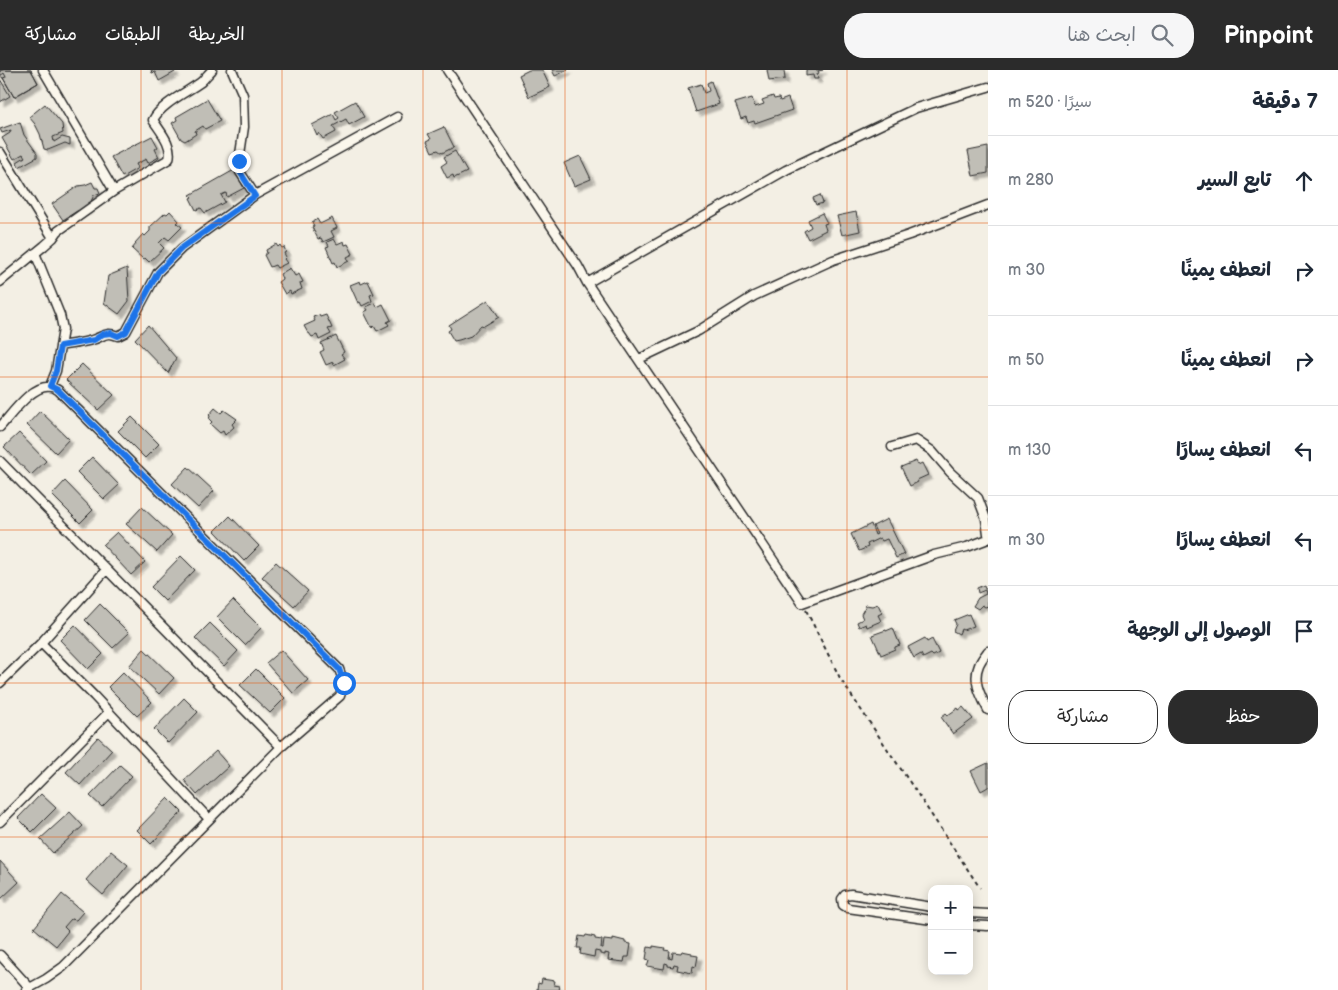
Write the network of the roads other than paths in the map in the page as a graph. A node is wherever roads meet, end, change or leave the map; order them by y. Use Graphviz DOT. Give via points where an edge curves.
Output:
graph roads {
  1 [pos="43,70"];
  2 [pos="212,70"];
  3 [pos="232,70"];
  4 [pos="447,70"];
  5 [pos="988,87"];
  6 [pos="397,117"];
  7 [pos="0,152"];
  8 [pos="114,191"];
  9 [pos="255,196"];
  10 [pos="988,205"];
  11 [pos="53,238"];
  12 [pos="35,253"];
  13 [pos="0,282"];
  14 [pos="588,283"];
  15 [pos="60,346"];
  16 [pos="639,359"];
  17 [pos="50,386"];
  18 [pos="0,427"];
  19 [pos="892,447"];
  20 [pos="0,461"];
  21 [pos="988,534"];
  22 [pos="988,539"];
  23 [pos="106,570"];
  24 [pos="41,643"];
  25 [pos="988,651"];
  26 [pos="0,683"];
  27 [pos="988,710"];
  28 [pos="109,712"];
  29 [pos="281,747"];
  30 [pos="209,820"];
  31 [pos="0,822"];
  32 [pos="928,906"];
  33 [pos="973,913"];
  34 [pos="988,914"];
  35 [pos="928,919"];
  36 [pos="973,925"];
  37 [pos="988,926"];
  38 [pos="0,955"];
  39 [pos="28,989"];
  1 -- 8 [label="street"];
  2 -- 8 [label="street" via="156,114 154,120 169,146 170,159"];
  3 -- 9 [label="street" via="243,95 240,172"];
  4 -- 14 [label="street"];
  5 -- 14 [label="street" via="916,108 794,166"];
  6 -- 9 [label="street"];
  7 -- 11 [label="street"];
  8 -- 11 [label="street"];
  9 -- 15 [label="street" via="182,248 158,272 126,332 118,336 103,334 94,340"];
  10 -- 16 [label="street" via="833,260 754,296 698,331"];
  11 -- 12 [label="street"];
  12 -- 13 [label="street"];
  12 -- 15 [label="street" via="60,315 63,329"];
  14 -- 16 [label="street"];
  15 -- 17 [label="street"];
  16 -- 22 [label="street" via="802,603"];
  17 -- 18 [label="street" via="33,391"];
  17 -- 29 [label="street" via="58,390 339,669 344,683 340,696"];
  19 -- 21 [label="street" via="916,440 932,451 978,498"];
  20 -- 23 [label="street"];
  23 -- 24 [label="street"];
  23 -- 29 [label="street"];
  24 -- 26 [label="street"];
  24 -- 28 [label="street"];
  25 -- 27 [label="street" via="976,677 978,690"];
  28 -- 30 [label="street"];
  28 -- 31 [label="street"];
  29 -- 30 [label="street"];
  30 -- 39 [label="street" via="63,967"];
  32 -- 35 [label="street" via="851,894 842,900 848,908"];
  33 -- 34 [label="street"];
  36 -- 37 [label="street"];
  38 -- 39 [label="street"];
}
